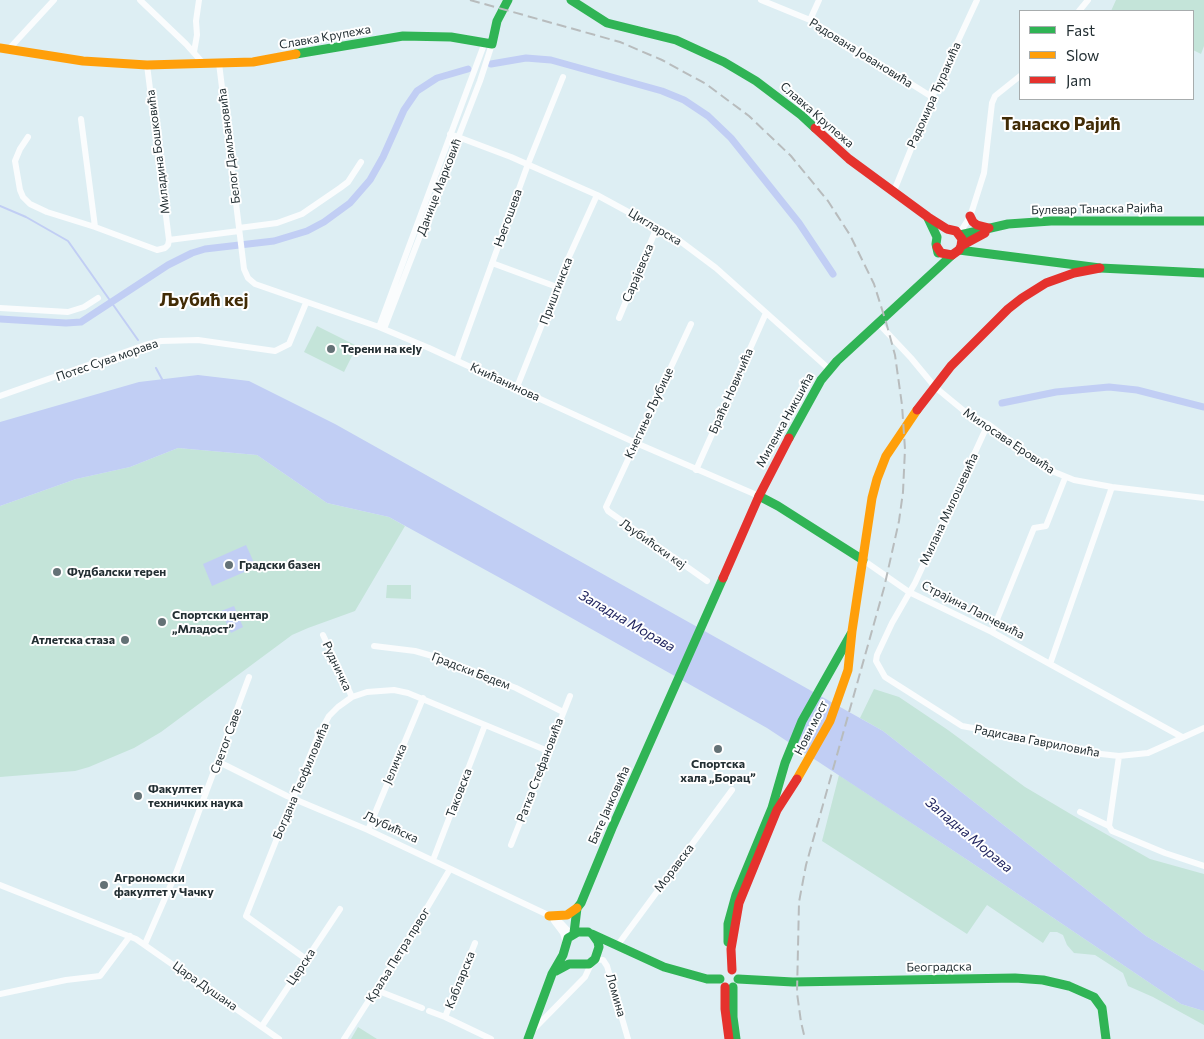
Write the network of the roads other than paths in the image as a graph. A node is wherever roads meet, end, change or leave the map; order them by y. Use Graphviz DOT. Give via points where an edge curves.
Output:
graph roads {
  1 [pos="54,0"];
  2 [pos="140,0"];
  3 [pos="199,0"];
  4 [pos="508,0"];
  5 [pos="571,0"];
  6 [pos="761,0"];
  7 [pos="819,0"];
  8 [pos="977,0"];
  9 [pos="810,20"];
  10 [pos="489,43"];
  11 [pos="2,49"];
  12 [pos="194,52"];
  13 [pos="203,63"];
  14 [pos="219,63"];
  15 [pos="147,65"];
  16 [pos="563,77"];
  17 [pos="1019,77"];
  18 [pos="932,97"];
  19 [pos="81,119"];
  20 [pos="450,134"];
  21 [pos="28,137"];
  22 [pos="458,137"];
  23 [pos="360,162"];
  24 [pos="528,164"];
  25 [pos="894,191"];
  26 [pos="597,195"];
  27 [pos="970,216"];
  28 [pos="928,217"];
  29 [pos="1204,220"];
  30 [pos="657,227"];
  31 [pos="97,228"];
  32 [pos="239,229"];
  33 [pos="947,229"];
  34 [pos="992,229"];
  35 [pos="960,235"];
  36 [pos="168,240"];
  37 [pos="937,242"];
  38 [pos="957,250"];
  39 [pos="1048,262"];
  40 [pos="492,263"];
  41 [pos="1100,268"];
  42 [pos="937,270"];
  43 [pos="1204,273"];
  44 [pos="248,278"];
  45 [pos="1051,281"];
  46 [pos="557,287"];
  47 [pos="98,298"];
  48 [pos="306,303"];
  49 [pos="0,308"];
  50 [pos="766,313"];
  51 [pos="619,318"];
  52 [pos="691,324"];
  53 [pos="879,324"];
  54 [pos="381,328"];
  55 [pos="457,360"];
  56 [pos="829,369"];
  57 [pos="517,387"];
  58 [pos="935,387"];
  59 [pos="0,396"];
  60 [pos="988,424"];
  61 [pos="636,443"];
  62 [pos="696,470"];
  63 [pos="1065,478"];
  64 [pos="1112,487"];
  65 [pos="759,496"];
  66 [pos="1204,498"];
  67 [pos="607,502"];
  68 [pos="863,560"];
  69 [pos="707,582"];
  70 [pos="717,591"];
  71 [pos="909,592"];
  72 [pos="992,632"];
  73 [pos="323,635"];
  74 [pos="374,646"];
  75 [pos="846,648"];
  76 [pos="1050,664"];
  77 [pos="249,677"];
  78 [pos="570,696"];
  79 [pos="352,698"];
  80 [pos="423,698"];
  81 [pos="563,712"];
  82 [pos="485,725"];
  83 [pos="1204,728"];
  84 [pos="1182,737"];
  85 [pos="548,751"];
  86 [pos="1119,756"];
  87 [pos="218,762"];
  88 [pos="732,790"];
  89 [pos="292,798"];
  90 [pos="774,809"];
  91 [pos="1080,812"];
  92 [pos="1109,826"];
  93 [pos="368,830"];
  94 [pos="511,845"];
  95 [pos="433,860"];
  96 [pos="1204,866"];
  97 [pos="450,869"];
  98 [pos="0,885"];
  99 [pos="579,906"];
  100 [pos="340,909"];
  101 [pos="551,917"];
  102 [pos="590,933"];
  103 [pos="573,934"];
  104 [pos="130,936"];
  105 [pos="475,943"];
  106 [pos="145,944"];
  107 [pos="565,946"];
  108 [pos="617,946"];
  109 [pos="596,958"];
  110 [pos="306,959"];
  111 [pos="576,964"];
  112 [pos="729,970"];
  113 [pos="552,974"];
  114 [pos="729,983"];
  115 [pos="376,990"];
  116 [pos="0,994"];
  117 [pos="422,1008"];
  118 [pos="429,1011"];
  119 [pos="445,1017"];
  120 [pos="262,1026"];
  121 [pos="529,1036"];
  122 [pos="279,1039"];
  123 [pos="344,1039"];
  124 [pos="492,1039"];
  125 [pos="628,1039"];
  126 [pos="729,1039"];
  127 [pos="736,1039"];
  128 [pos="1105,1039"];
  1 -- 11 [label="street"];
  2 -- 12 [label="street"];
  3 -- 12 [label="street"];
  4 -- 10 [label="main road"];
  5 -- 25 [label="main road, Славка Крупежа" via="607,22 676,40 745,74 782,100 849,159"];
  6 -- 9 [label="street, Радована Јовановића"];
  7 -- 9 [label="street"];
  8 -- 18 [label="street, Радомира Ђуракића"];
  9 -- 18 [label="street, Радована Јовановића"];
  10 -- 14 [label="main road, Славка Крупежа" via="438,36 403,36 263,60"];
  10 -- 20 [label="street, Данице Марковић"];
  10 -- 22 [label="street, Данице Марковић"];
  11 -- 15 [label="main road, Славка Крупежа" via="83,61"];
  12 -- 13 [label="street"];
  13 -- 14 [label="main road, Славка Крупежа"];
  13 -- 15 [label="main road, Славка Крупежа"];
  14 -- 32 [label="street, Белог Дамљановића"];
  15 -- 36 [label="street, Миладина Бошковића"];
  16 -- 24 [label="street, Његошева"];
  17 -- 27 [label="street" via="995,96 992,103 984,173"];
  18 -- 25 [label="street, Радомира Ђуракића"];
  19 -- 31 [label="street"];
  20 -- 22 [label="street, Цигларска"];
  20 -- 54 [label="street, Данице Марковић"];
  21 -- 31 [label="street" via="15,161 23,197 47,212"];
  22 -- 24 [label="street, Цигларска"];
  22 -- 54 [label="street, Данице Марковић"];
  23 -- 32 [label="street" via="348,182 302,214 277,223"];
  24 -- 26 [label="street, Цигларска"];
  24 -- 40 [label="street, Његошева"];
  25 -- 28 [label="main road, Славка Крупежа"];
  26 -- 30 [label="street, Цигларска"];
  26 -- 46 [label="street, Приштинска"];
  27 -- 34 [label="main road" via="977,225"];
  27 -- 35 [label="street"];
  28 -- 33 [label="main road, Славка Крупежа"];
  28 -- 37 [label="main road"];
  29 -- 34 [label="main road, Булевар Танаска Рајића" via="1051,221 1008,224"];
  30 -- 50 [label="street, Цигларска" via="716,268"];
  30 -- 51 [label="street, Сарајевска"];
  31 -- 36 [label="street" via="157,250 165,248"];
  32 -- 36 [label="street"];
  32 -- 44 [label="street, Белог Дамљановића"];
  33 -- 35 [label="main road"];
  33 -- 37 [label="main road" via="942,230"];
  34 -- 35 [label="main road, Булевар Танаска Рајића"];
  34 -- 38 [label="main road, Миленка Никшића"];
  35 -- 38 [label="main road"];
  37 -- 38 [label="main road" via="941,253"];
  37 -- 42 [label="main road"];
  38 -- 39 [label="main road"];
  38 -- 42 [label="main road, Миленка Никшића"];
  39 -- 41 [label="main road"];
  39 -- 45 [label="main road" via="1054,270"];
  40 -- 46 [label="street"];
  40 -- 55 [label="street, Његошева"];
  41 -- 43 [label="main road"];
  41 -- 45 [label="main road"];
  42 -- 53 [label="main road, Миленка Никшића"];
  44 -- 48 [label="street, Книћанинова" via="255,284"];
  45 -- 58 [label="main road" via="1008,310 963,352"];
  46 -- 57 [label="street, Приштинска"];
  47 -- 49 [label="street" via="68,312"];
  48 -- 54 [label="street, Книћанинова"];
  48 -- 59 [label="street, Потес Сува морава" via="289,344 275,351 198,340 161,341"];
  50 -- 56 [label="street, Цигларска"];
  50 -- 62 [label="street, Браће Новичића"];
  52 -- 61 [label="street, Кнегиње Љубице"];
  53 -- 56 [label="main road, Миленка Никшића"];
  53 -- 58 [label="street, Милосава Еровића"];
  54 -- 55 [label="street, Книћанинова"];
  55 -- 57 [label="street, Книћанинова"];
  56 -- 65 [label="main road, Миленка Никшића" via="798,420"];
  57 -- 61 [label="street, Книћанинова"];
  58 -- 60 [label="street, Милосава Еровића" via="969,415"];
  58 -- 68 [label="main road" via="886,456 872,498"];
  60 -- 63 [label="street, Милосава Еровића" via="1047,469"];
  60 -- 71 [label="street, Милана Милошевића" via="916,583"];
  61 -- 62 [label="street, Книћанинова"];
  61 -- 67 [label="street, Кнегиње Љубице"];
  62 -- 65 [label="street, Книћанинова"];
  63 -- 64 [label="street, Милосава Еровића"];
  63 -- 72 [label="street" via="1046,526 1034,528"];
  64 -- 66 [label="street, Милосава Еровића"];
  64 -- 76 [label="street"];
  65 -- 68 [label="main road, Страјина Лапчевића"];
  65 -- 70 [label="main road, Миленка Никшића"];
  67 -- 69 [label="street, Љубићски кеј" via="608,511"];
  68 -- 71 [label="street, Страјина Лапчевића"];
  68 -- 75 [label="main road" via="852,631"];
  70 -- 99 [label="main road, Бате Јанковића"];
  71 -- 72 [label="street, Страјина Лапчевића"];
  71 -- 86 [label="street, Радисава Гавриловића" via="877,655 876,661 885,677 962,726"];
  72 -- 76 [label="street, Страјина Лапчевића"];
  73 -- 79 [label="street, Рудничка"];
  74 -- 81 [label="street, Градски Бедем" via="415,651 443,660 516,688"];
  75 -- 90 [label="main road, Нови мост" via="802,721 785,763"];
  75 -- 90 [label="main road, Нови мост" via="848,670 830,721 806,766"];
  76 -- 84 [label="street, Страјина Лапчевића"];
  77 -- 87 [label="street, Светог Саве"];
  78 -- 81 [label="street, Ратка Стефановића"];
  79 -- 80 [label="street, Богдана Теофиловића" via="386,690"];
  79 -- 89 [label="street, Богдана Теофиловића" via="329,716"];
  80 -- 82 [label="street, Богдана Теофиловића"];
  80 -- 93 [label="street, Јеличка"];
  81 -- 85 [label="street, Ратка Стефановића"];
  82 -- 85 [label="street, Богдана Теофиловића"];
  82 -- 95 [label="street, Таковска"];
  83 -- 84 [label="street, Радисава Гавриловића"];
  84 -- 86 [label="street, Радисава Гавриловића" via="1148,753"];
  85 -- 94 [label="street, Ратка Стефановића"];
  86 -- 92 [label="street"];
  87 -- 89 [label="street, Љубићска"];
  87 -- 106 [label="street, Светог Саве"];
  88 -- 108 [label="street, Моравска"];
  89 -- 93 [label="street, Љубићска"];
  89 -- 110 [label="street, Богдана Теофиловића" via="246,916"];
  90 -- 112 [label="main road" via="739,903"];
  91 -- 92 [label="street"];
  92 -- 96 [label="street" via="1112,831"];
  93 -- 95 [label="street, Љубићска"];
  95 -- 97 [label="street, Љубићска"];
  97 -- 101 [label="street, Љубићска"];
  97 -- 115 [label="street, Краља Петра првог"];
  98 -- 104 [label="street, Цара Душана"];
  99 -- 101 [label="main road" via="567,915"];
  99 -- 102 [label="main road, Бате Јанковића" via="579,923"];
  99 -- 103 [label="main road, Бате Јанковића"];
  100 -- 110 [label="street, Церска"];
  101 -- 103 [label="street, Љубићска"];
  101 -- 107 [label="street" via="563,933"];
  102 -- 103 [label="main road"];
  102 -- 108 [label="main road"];
  102 -- 109 [label="main road" via="598,942"];
  103 -- 107 [label="main road"];
  104 -- 106 [label="street, Цара Душана"];
  104 -- 116 [label="street" via="100,976"];
  105 -- 119 [label="street, Кабларска"];
  106 -- 120 [label="street, Цара Душана"];
  107 -- 111 [label="main road" via="568,958"];
  107 -- 113 [label="main road"];
  108 -- 109 [label="main road" via="609,946"];
  108 -- 114 [label="main road" via="664,967"];
  109 -- 111 [label="main road" via="584,965"];
  109 -- 121 [label="street" via="586,977"];
  109 -- 125 [label="street, Ломина" via="607,966"];
  110 -- 120 [label="street, Церска"];
  111 -- 113 [label="main road" via="562,966"];
  112 -- 114 [label="main road" via="736,974"];
  112 -- 114 [label="main road" via="721,974"];
  113 -- 121 [label="main road"];
  114 -- 126 [label="main road" via="725,1009"];
  114 -- 127 [label="main road"];
  114 -- 128 [label="main road, Београдска" via="1034,978 1069,986 1094,997 1102,1008"];
  115 -- 117 [label="street"];
  115 -- 123 [label="street, Краља Петра првог"];
  118 -- 119 [label="street, Кабларска"];
  119 -- 124 [label="street, Кабларска"];
  120 -- 122 [label="street, Цара Душана"];
}
